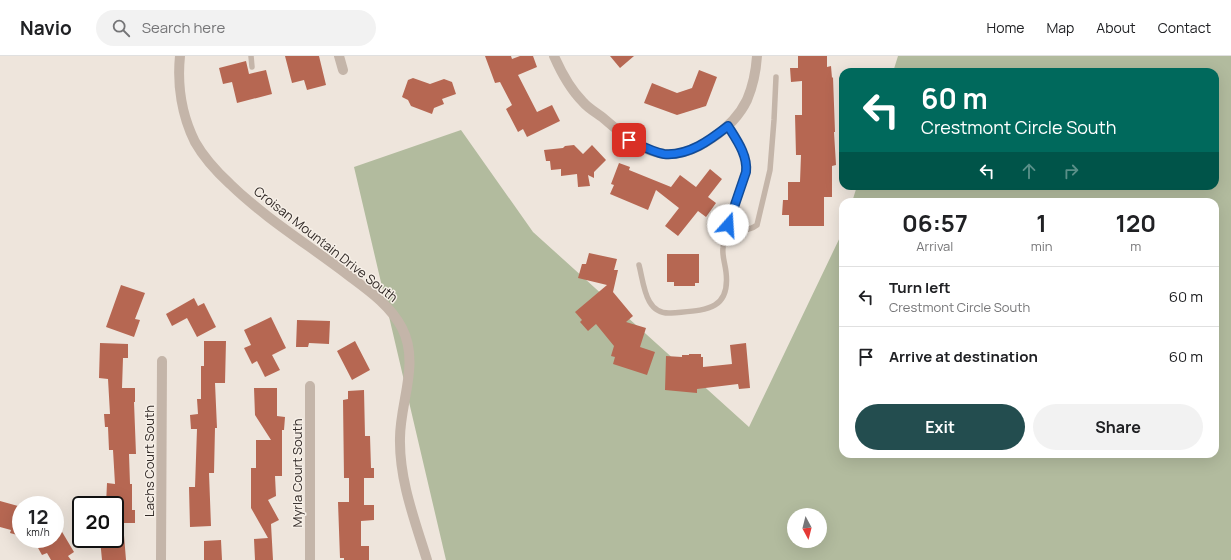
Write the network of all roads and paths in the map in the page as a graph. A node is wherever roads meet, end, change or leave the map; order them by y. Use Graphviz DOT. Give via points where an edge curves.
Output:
graph roads {
  1 [pos="180,56"];
  2 [pos="251,56"];
  3 [pos="339,56"];
  4 [pos="554,56"];
  5 [pos="757,56"];
  6 [pos="252,67"];
  7 [pos="343,70"];
  8 [pos="776,77"];
  9 [pos="728,126"];
  10 [pos="728,225"];
  11 [pos="640,265"];
  12 [pos="162,361"];
  13 [pos="310,386"];
  14 [pos="161,560"];
  15 [pos="310,560"];
  16 [pos="427,560"];
  1 -- 16 [label="street, Croisan Mountain Drive South" via="179,76 188,127 218,173 261,212 383,302 393,313 406,336 410,360 402,412 402,463 408,496"];
  2 -- 6 [label="lane"];
  3 -- 7 [label="street"];
  4 -- 9 [label="street" via="569,85 583,102 629,140 647,149 664,154 680,153 709,141"];
  5 -- 9 [label="street" via="752,85 746,101"];
  8 -- 10 [label="lane" via="770,170 756,225 751,229 741,230"];
  9 -- 10 [label="lane" via="747,164"];
  10 -- 11 [label="lane" via="722,257 726,272 725,291 722,299 707,310 667,313 652,306 647,298"];
  12 -- 14 [label="street, Lachs Court South"];
  13 -- 15 [label="street, Myrla Court South"];
}
